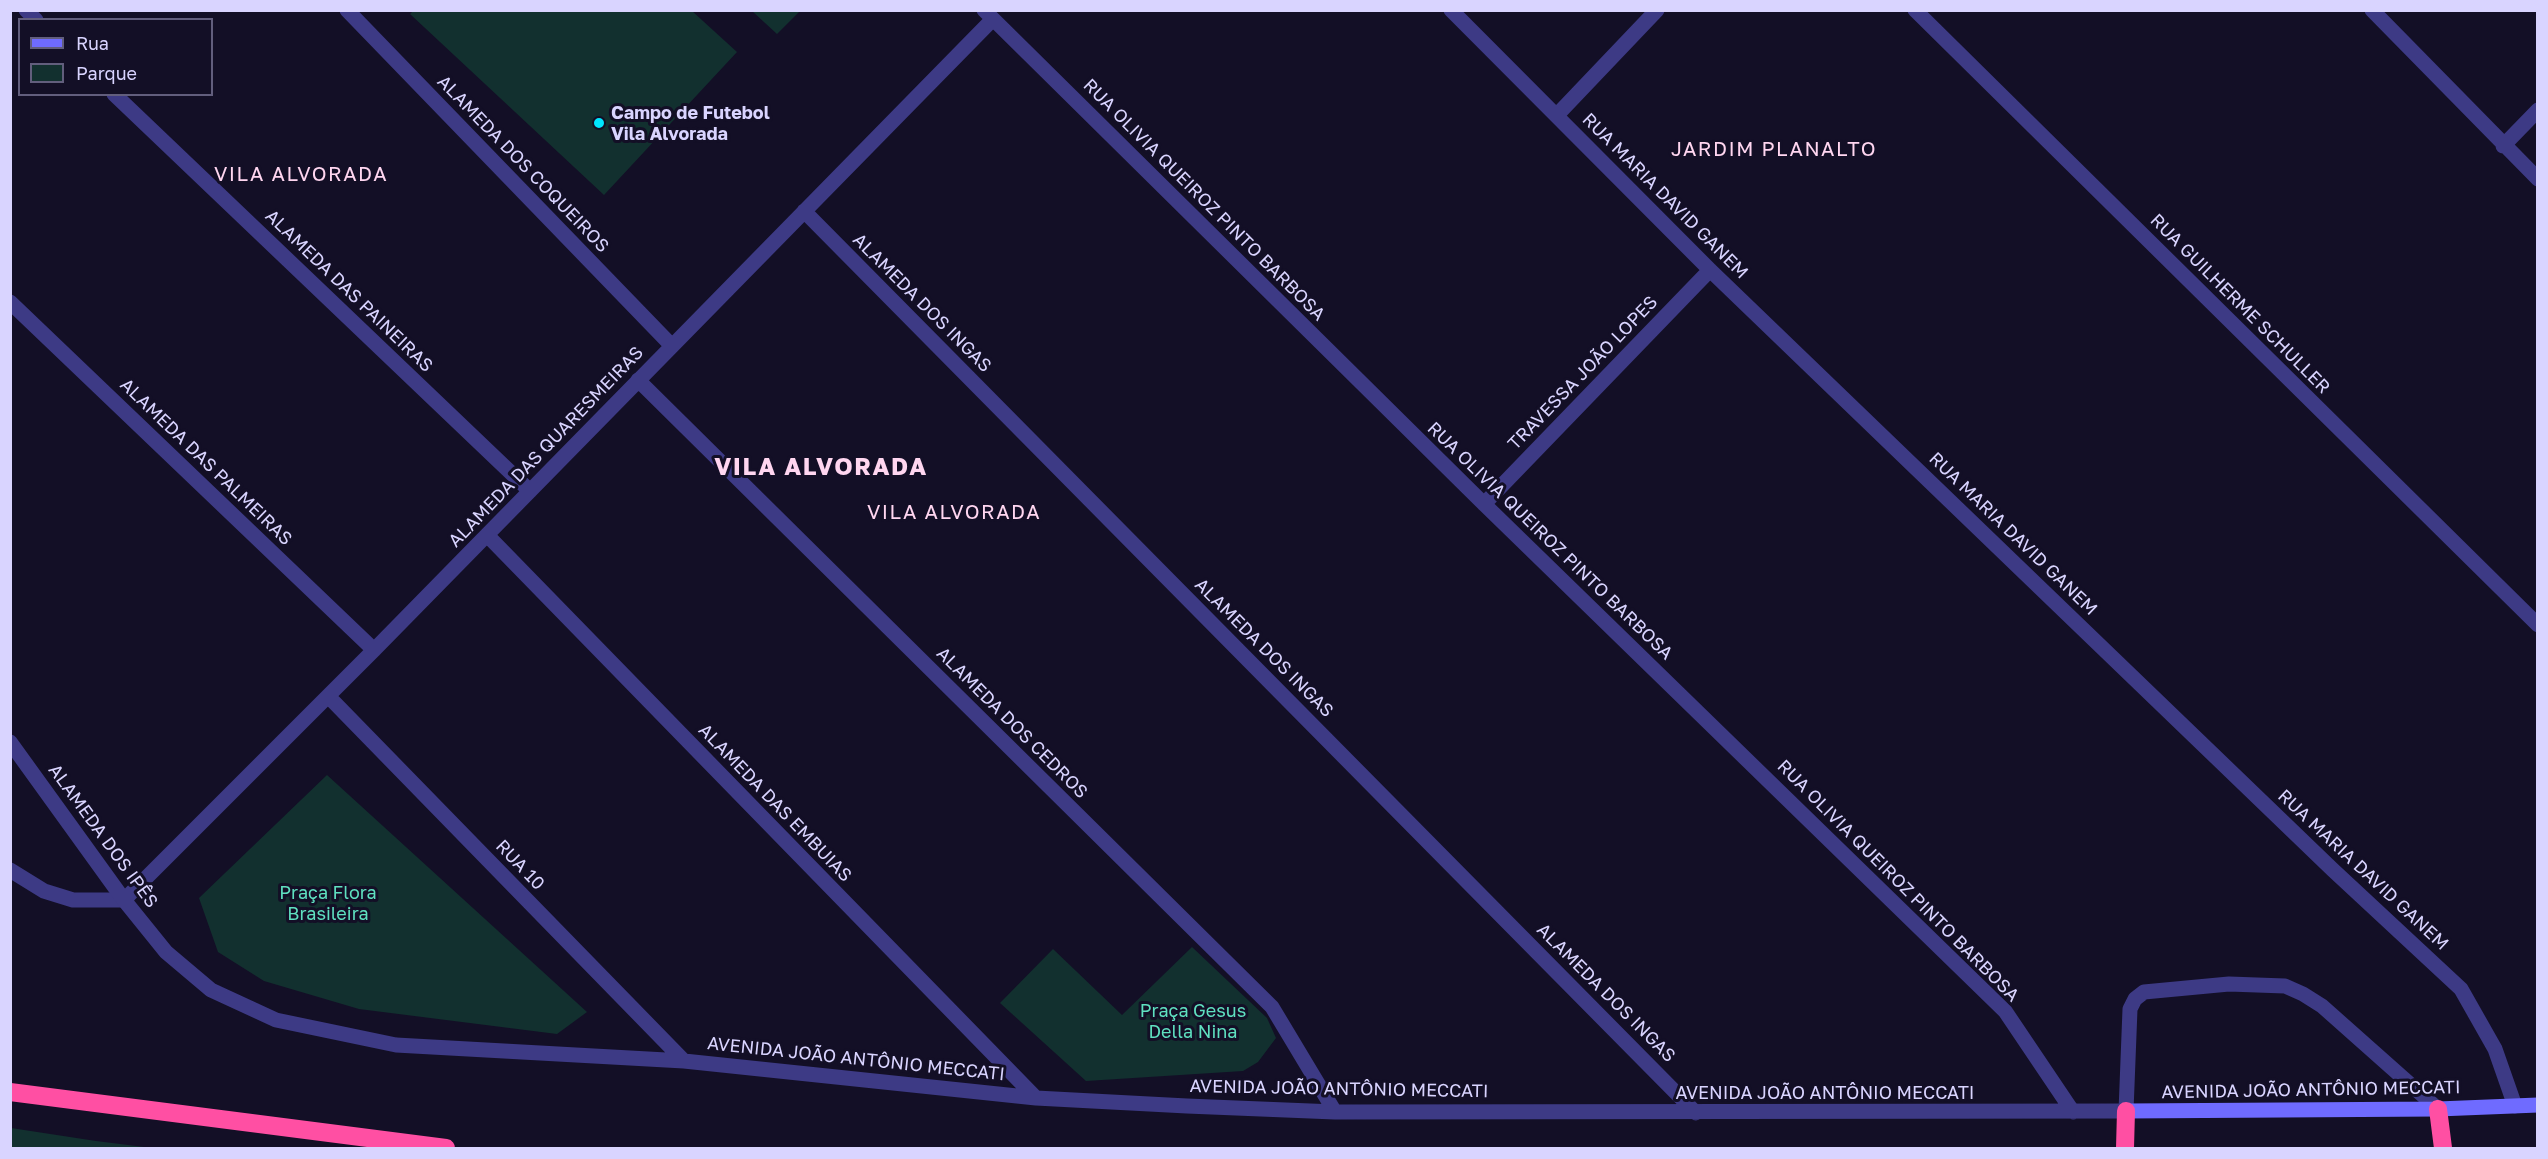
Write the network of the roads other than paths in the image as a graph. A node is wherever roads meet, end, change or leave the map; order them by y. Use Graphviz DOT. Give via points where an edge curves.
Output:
graph roads {
  1 [pos="347,10"];
  2 [pos="1451,10"];
  3 [pos="1657,10"];
  4 [pos="1915,10"];
  5 [pos="2372,10"];
  6 [pos="988,15"];
  7 [pos="116,96"];
  8 [pos="2538,110"];
  9 [pos="1557,115"];
  10 [pos="2503,146"];
  11 [pos="2538,179"];
  12 [pos="804,211"];
  13 [pos="1710,270"];
  14 [pos="10,302"];
  15 [pos="672,346"];
  16 [pos="638,380"];
  17 [pos="530,491"];
  18 [pos="1484,504"];
  19 [pos="487,535"];
  20 [pos="2538,625"];
  21 [pos="374,650"];
  22 [pos="328,696"];
  23 [pos="10,742"];
  24 [pos="10,870"];
  25 [pos="124,900"];
  26 [pos="166,952"];
  27 [pos="684,1061"];
  28 [pos="10,1092"];
  29 [pos="1036,1098"];
  30 [pos="2538,1105"];
  31 [pos="2515,1106"];
  32 [pos="2438,1109"];
  33 [pos="2126,1111"];
  34 [pos="1335,1112"];
  35 [pos="2073,1112"];
  36 [pos="1696,1113"];
  37 [pos="446,1149"];
  38 [pos="2125,1149"];
  39 [pos="2442,1149"];
  1 -- 15 [label="street, ALAMEDA DOS COQUEIROS"];
  2 -- 9 [label="street, RUA MARIA DAVID GANEM"];
  3 -- 9 [label="street"];
  4 -- 20 [label="street, RUA GUILHERME SCHULLER"];
  5 -- 10 [label="street"];
  6 -- 12 [label="street, ALAMEDA DAS QUARESMEIRAS"];
  6 -- 18 [label="street, RUA OLIVIA QUEIROZ PINTO BARBOSA"];
  7 -- 17 [label="street, ALAMEDA DAS PAINEIRAS"];
  8 -- 10 [label="street"];
  9 -- 13 [label="street, RUA MARIA DAVID GANEM"];
  10 -- 11 [label="street"];
  12 -- 15 [label="street, ALAMEDA DAS QUARESMEIRAS"];
  12 -- 36 [label="street, ALAMEDA DOS INGAS"];
  13 -- 18 [label="street, TRAVESSA JOÃO LOPES"];
  13 -- 31 [label="street, RUA MARIA DAVID GANEM" via="2462,989 2495,1049"];
  14 -- 21 [label="street, ALAMEDA DAS PALMEIRAS"];
  15 -- 16 [label="street, ALAMEDA DAS QUARESMEIRAS"];
  16 -- 17 [label="street, ALAMEDA DAS QUARESMEIRAS"];
  16 -- 34 [label="street, ALAMEDA DOS CEDROS" via="1272,1007"];
  17 -- 19 [label="street, ALAMEDA DAS QUARESMEIRAS"];
  18 -- 35 [label="street, RUA OLIVIA QUEIROZ PINTO BARBOSA" via="2005,1011"];
  19 -- 21 [label="street, ALAMEDA DAS QUARESMEIRAS"];
  19 -- 29 [label="street, ALAMEDA DAS EMBUIAS"];
  21 -- 22 [label="street, ALAMEDA DAS QUARESMEIRAS"];
  22 -- 25 [label="street, ALAMEDA DAS QUARESMEIRAS"];
  22 -- 27 [label="street, RUA 10"];
  23 -- 25 [label="street, ALAMEDA DOS IPÊS"];
  24 -- 25 [label="street" via="44,891 73,900"];
  25 -- 26 [label="street, ALAMEDA DOS IPÊS"];
  26 -- 27 [label="street, AVENIDA JOÃO ANTÔNIO MECCATI" via="211,990 276,1020 385,1043"];
  27 -- 29 [label="street, AVENIDA JOÃO ANTÔNIO MECCATI"];
  28 -- 37 [label="highway"];
  29 -- 34 [label="street, AVENIDA JOÃO ANTÔNIO MECCATI"];
  30 -- 31 [label="main road, AVENIDA JOÃO ANTÔNIO MECCATI"];
  31 -- 32 [label="main road, AVENIDA JOÃO ANTÔNIO MECCATI"];
  32 -- 33 [label="main road, AVENIDA JOÃO ANTÔNIO MECCATI"];
  32 -- 33 [label="street" via="2322,1006 2303,994 2285,986 2229,984 2144,992 2135,999 2130,1009"];
  32 -- 39 [label="highway"];
  33 -- 35 [label="street, AVENIDA JOÃO ANTÔNIO MECCATI"];
  33 -- 38 [label="highway"];
  34 -- 36 [label="street, AVENIDA JOÃO ANTÔNIO MECCATI"];
  35 -- 36 [label="street, AVENIDA JOÃO ANTÔNIO MECCATI"];
}
